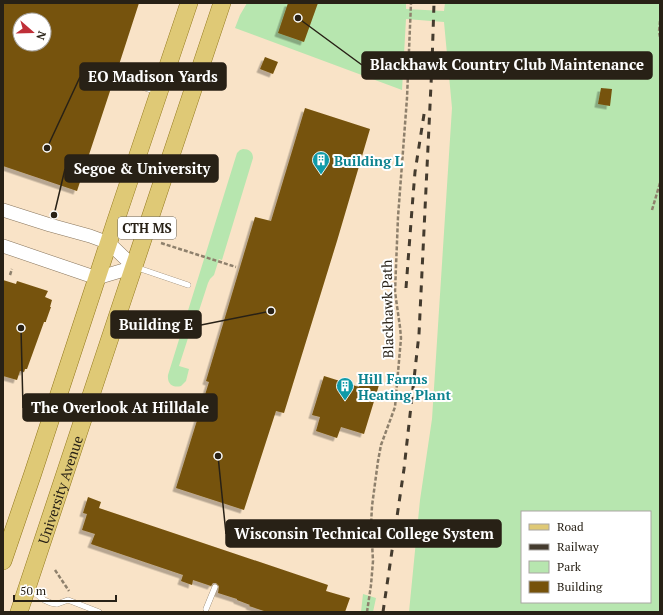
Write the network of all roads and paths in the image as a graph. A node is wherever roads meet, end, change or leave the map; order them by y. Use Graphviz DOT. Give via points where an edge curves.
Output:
graph roads {
  1 [pos="189,3"];
  2 [pos="222,3"];
  3 [pos="234,3"];
  4 [pos="411,3"];
  5 [pos="660,21"];
  6 [pos="660,37"];
  7 [pos="115,78"];
  8 [pos="159,93"];
  9 [pos="660,183"];
  10 [pos="160,189"];
  11 [pos="3,210"];
  12 [pos="652,210"];
  13 [pos="3,218"];
  14 [pos="28,218"];
  15 [pos="109,243"];
  16 [pos="161,243"];
  17 [pos="3,246"];
  18 [pos="134,267"];
  19 [pos="236,267"];
  20 [pos="12,269"];
  21 [pos="10,275"];
  22 [pos="97,278"];
  23 [pos="188,285"];
  24 [pos="3,561"];
  25 [pos="55,570"];
  26 [pos="28,586"];
  27 [pos="215,587"];
  28 [pos="73,596"];
  29 [pos="206,609"];
  30 [pos="19,612"];
  31 [pos="99,612"];
  32 [pos="367,612"];
  1 -- 8 [label="main road, CTH MS"];
  2 -- 10 [label="main road, University Avenue / CTH MS"];
  3 -- 10 [label="main road"];
  4 -- 32 [label="path, Blackhawk Path" via="395,292 401,338 394,407 381,445 372,506 373,561"];
  5 -- 6 [label="path"];
  7 -- 8 [label="lane"];
  8 -- 15 [label="main road, CTH MS"];
  9 -- 12 [label="path"];
  10 -- 18 [label="main road, University Avenue / CTH MS"];
  11 -- 14 [label="street"];
  13 -- 14 [label="street"];
  14 -- 15 [label="street"];
  15 -- 18 [label="street"];
  15 -- 22 [label="main road, CTH MS"];
  16 -- 19 [label="path"];
  17 -- 22 [label="street"];
  18 -- 22 [label="street"];
  18 -- 23 [label="lane"];
  18 -- 26 [label="main road, University Avenue / CTH MS"];
  20 -- 21 [label="path"];
  22 -- 24 [label="main road, CTH MS"];
  25 -- 28 [label="path"];
  26 -- 30 [label="main road, University Avenue / CTH MS"];
  26 -- 31 [label="lane" via="44,600 52,603 58,604 68,600"];
  27 -- 29 [label="lane"];
}
